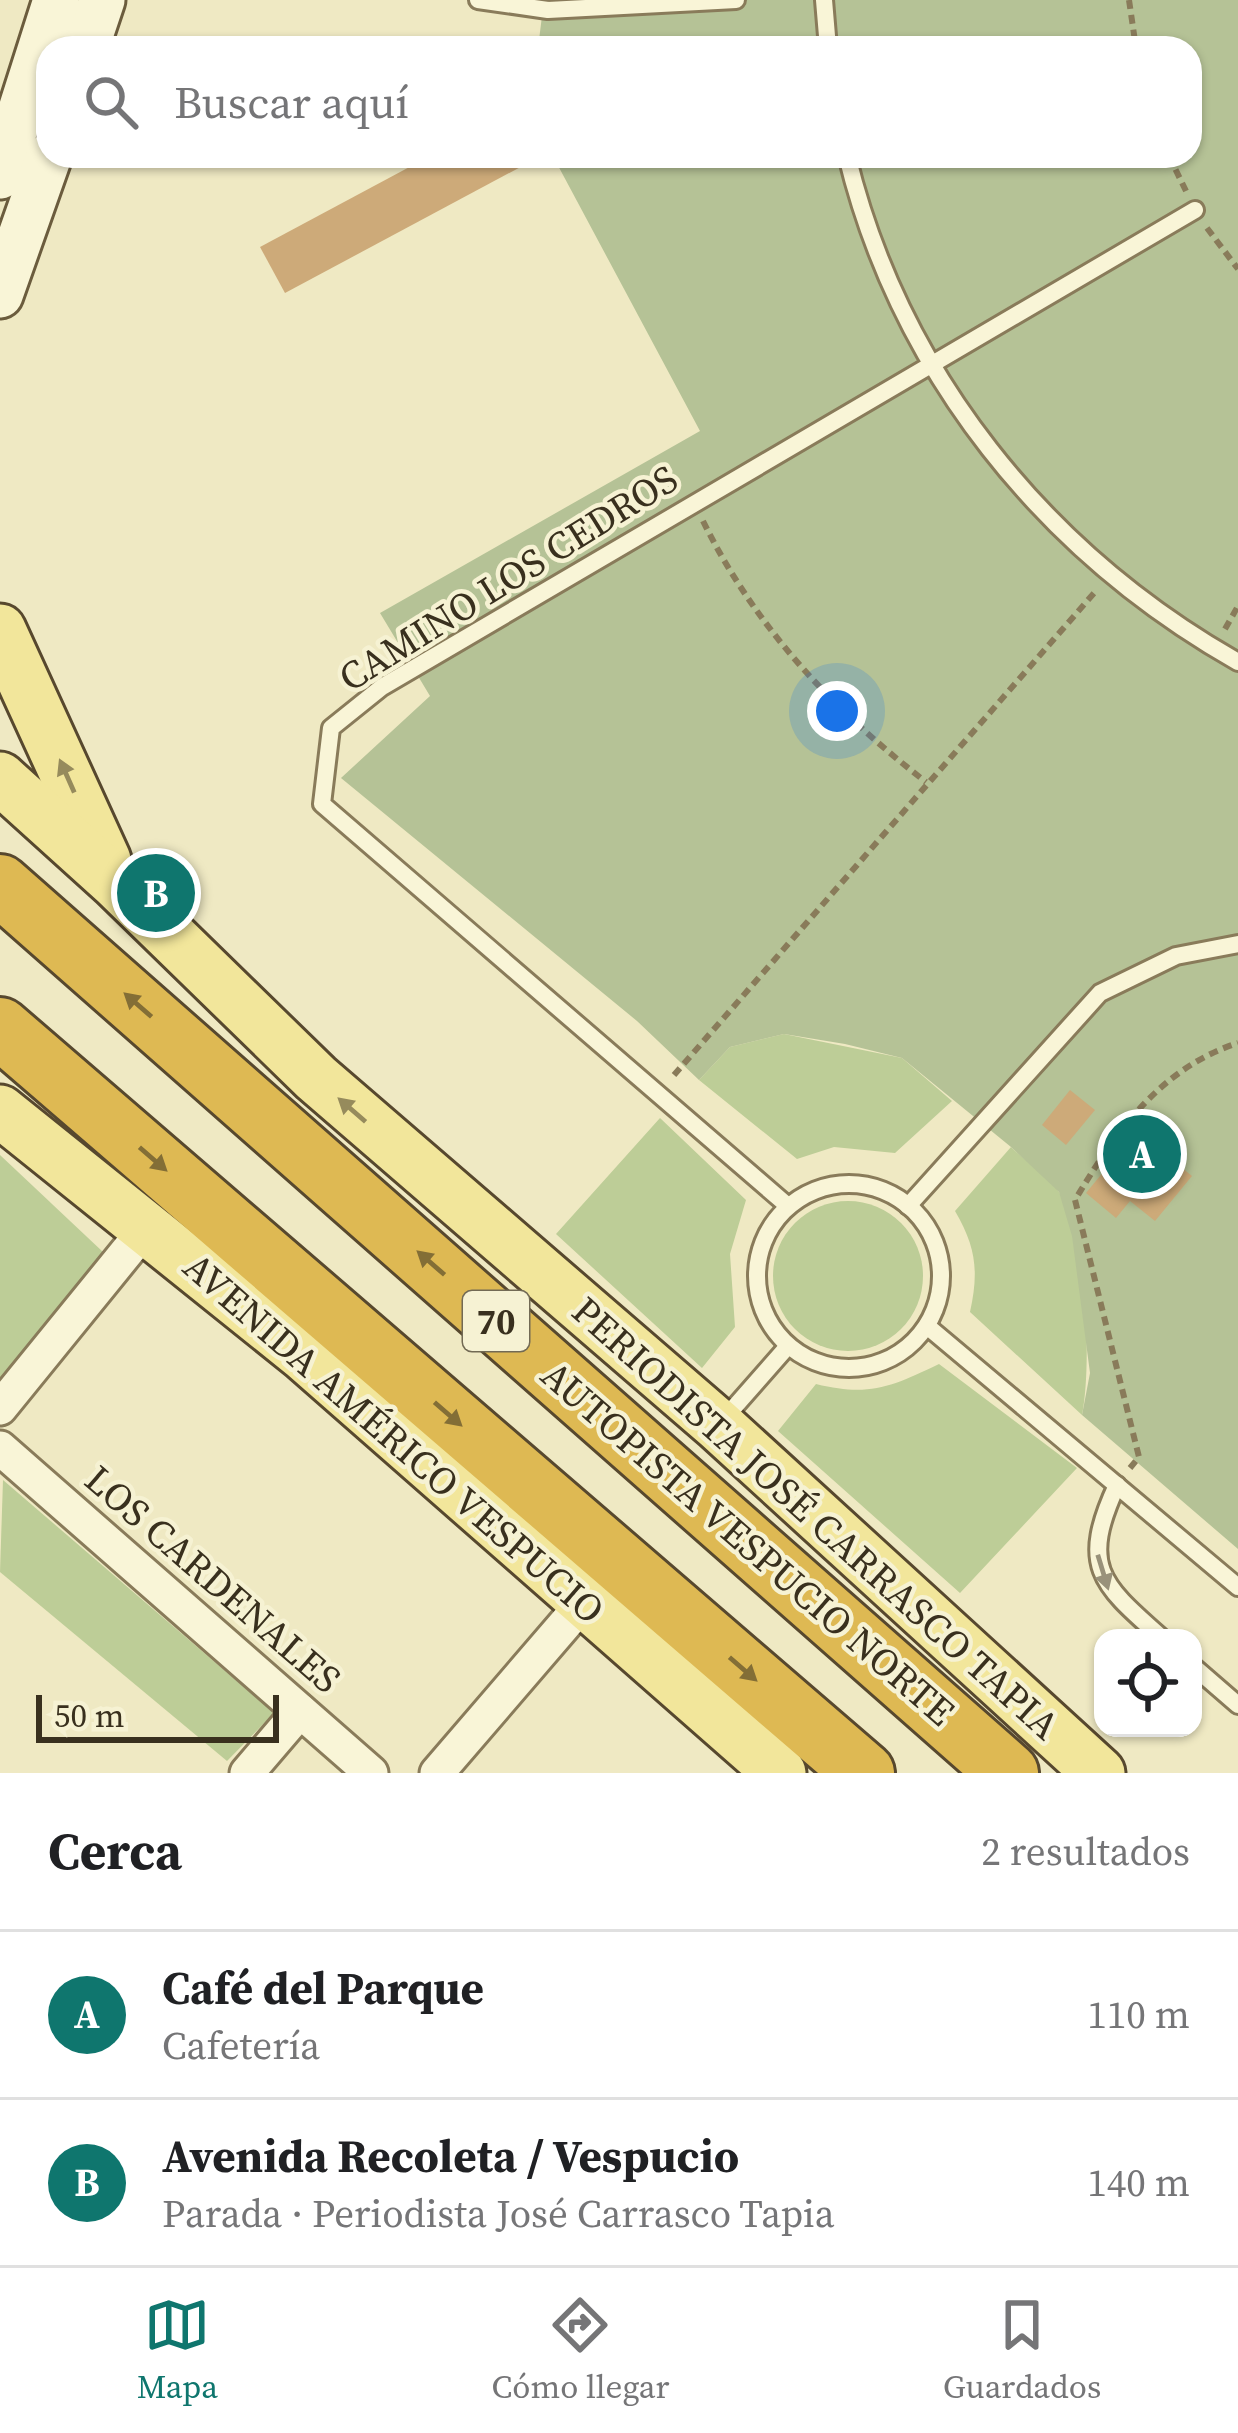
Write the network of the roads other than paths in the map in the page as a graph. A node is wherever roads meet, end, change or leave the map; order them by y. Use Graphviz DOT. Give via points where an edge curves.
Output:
graph roads {
  1 [pos="56,0"];
  2 [pos="102,0"];
  3 [pos="478,0"];
  4 [pos="736,0"];
  5 [pos="824,0"];
  6 [pos="45,36"];
  7 [pos="90,36"];
  8 [pos="827,36"];
  9 [pos="36,63"];
  10 [pos="45,168"];
  11 [pos="850,168"];
  12 [pos="0,176"];
  13 [pos="1195,210"];
  14 [pos="0,296"];
  15 [pos="927,365"];
  16 [pos="0,630"];
  17 [pos="1238,662"];
  18 [pos="0,778"];
  19 [pos="116,882"];
  20 [pos="0,885"];
  21 [pos="1238,944"];
  22 [pos="0,1028"];
  23 [pos="0,1111"];
  24 [pos="788,1206"];
  25 [pos="908,1206"];
  26 [pos="147,1227"];
  27 [pos="927,1326"];
  28 [pos="788,1346"];
  29 [pos="0,1408"];
  30 [pos="718,1425"];
  31 [pos="0,1448"];
  32 [pos="1117,1485"];
  33 [pos="1238,1587"];
  34 [pos="584,1602"];
  35 [pos="1152,1629"];
  36 [pos="1202,1674"];
  37 [pos="1238,1706"];
  38 [pos="300,1711"];
  39 [pos="247,1773"];
  40 [pos="370,1773"];
  41 [pos="437,1773"];
  42 [pos="780,1773"];
  43 [pos="863,1773"];
  44 [pos="1008,1773"];
  45 [pos="1099,1773"];
  1 -- 6 [label="main road"];
  2 -- 7 [label="main road"];
  3 -- 4 [label="lane" via="548,10"];
  5 -- 8 [label="lane"];
  9 -- 12 [label="main road"];
  10 -- 14 [label="main road"];
  11 -- 15 [label="lane"];
  13 -- 15 [label="lane, CAMINO LOS CEDROS"];
  15 -- 17 [label="lane" via="1040,506 1109,576"];
  15 -- 24 [label="lane, CAMINO LOS CEDROS" via="382,687 331,728 322,804"];
  19 -- 16 [label="main road, one-way"];
  18 -- 19 [label="main road, PERIODISTA JOSÉ CARRASCO TAPIA"];
  30 -- 19 [label="main road, PERIODISTA JOSÉ CARRASCO TAPIA, one-way" via="316,1078"];
  44 -- 20 [label="highway, AUTOPISTA VESPUCIO NORTE / 70, one-way"];
  21 -- 25 [label="lane" via="1176,956 1100,993"];
  22 -- 43 [label="highway, 70, one-way"];
  23 -- 26 [label="main road, AVENIDA AMÉRICO VESPUCIO"];
  24 -- 25 [label="lane" via="836,1185 861,1185"];
  24 -- 28 [label="lane" via="768,1231 757,1292"];
  25 -- 27 [label="lane" via="932,1237 941,1275"];
  26 -- 29 [label="street"];
  26 -- 34 [label="main road, AVENIDA AMÉRICO VESPUCIO"];
  27 -- 28 [label="lane" via="878,1364 846,1369"];
  27 -- 32 [label="lane"];
  28 -- 30 [label="lane"];
  30 -- 45 [label="main road, PERIODISTA JOSÉ CARRASCO TAPIA"];
  31 -- 38 [label="street, LOS CARDENALES"];
  32 -- 33 [label="lane"];
  32 -- 35 [label="lane, one-way" via="1101,1520 1099,1572"];
  34 -- 41 [label="street"];
  34 -- 42 [label="main road, AVENIDA AMÉRICO VESPUCIO"];
  36 -- 37 [label="lane"];
  38 -- 39 [label="street"];
  38 -- 40 [label="street, LOS CARDENALES"];
}
